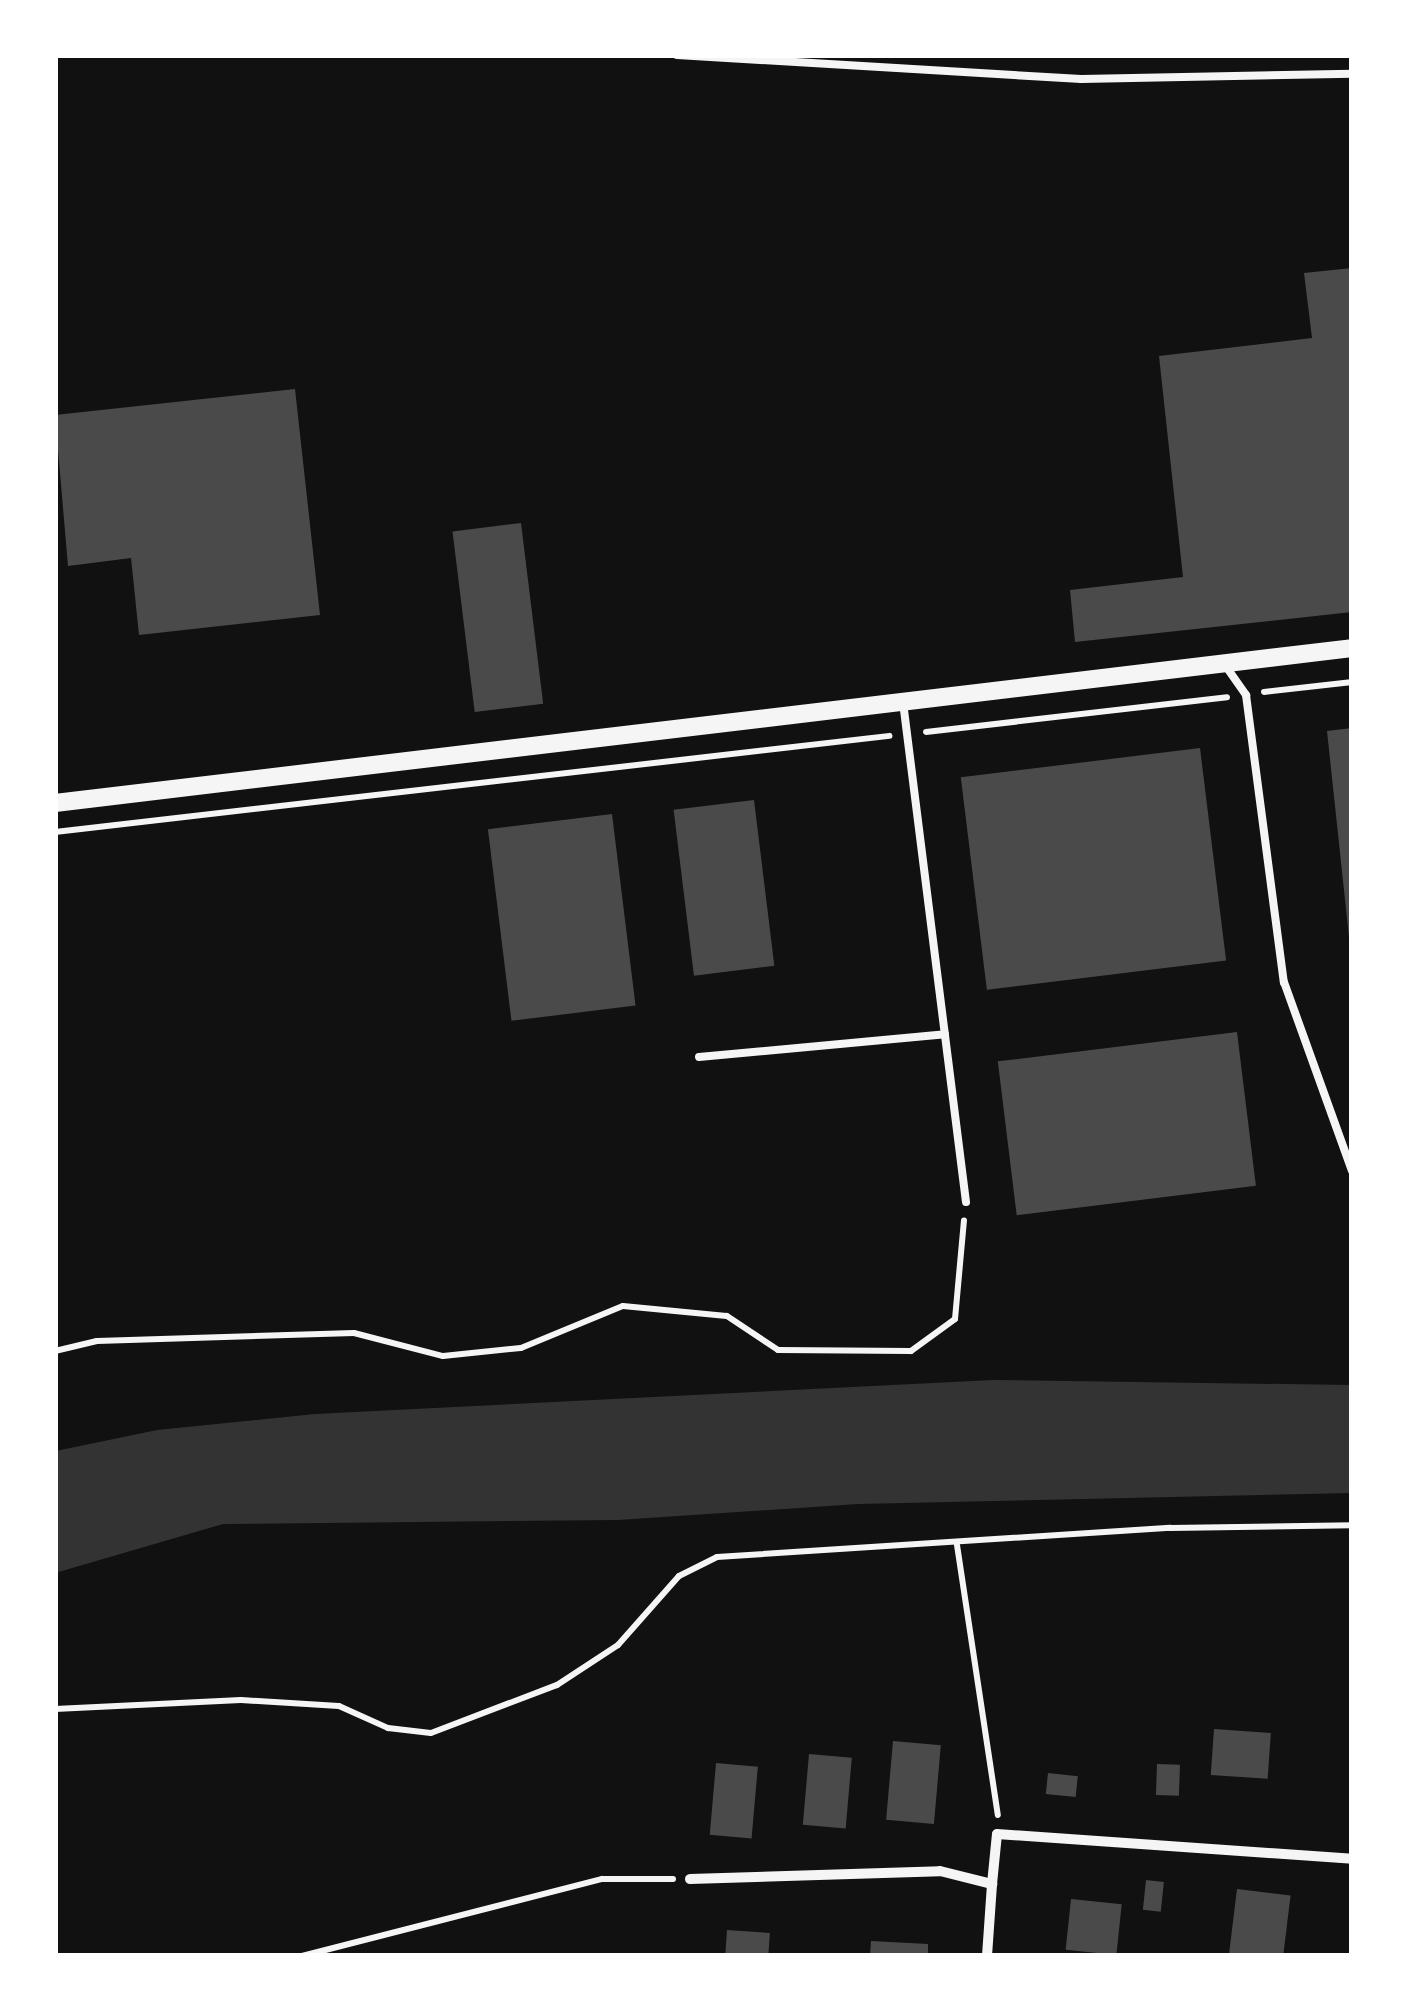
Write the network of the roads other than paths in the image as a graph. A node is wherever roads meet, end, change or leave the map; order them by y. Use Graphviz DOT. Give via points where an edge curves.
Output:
graph roads {
  1 [pos="677,55"];
  2 [pos="1352,74"];
  3 [pos="1352,648"];
  4 [pos="1222,662"];
  5 [pos="903,702"];
  6 [pos="55,803"];
  7 [pos="945,1034"];
  8 [pos="699,1057"];
  9 [pos="1352,1171"];
  10 [pos="966,1202"];
  11 [pos="1352,1859"];
  12 [pos="690,1879"];
  13 [pos="992,1884"];
  14 [pos="987,1956"];
  1 -- 2 [label="lane" via="1081,80"];
  3 -- 4 [label="street"];
  4 -- 5 [label="street"];
  4 -- 9 [label="lane" via="1246,694 1284,982"];
  5 -- 6 [label="street"];
  5 -- 7 [label="lane"];
  7 -- 8 [label="lane"];
  7 -- 10 [label="lane"];
  11 -- 13 [label="street" via="997,1834"];
  12 -- 13 [label="street" via="940,1871"];
  13 -- 14 [label="street"];
}
